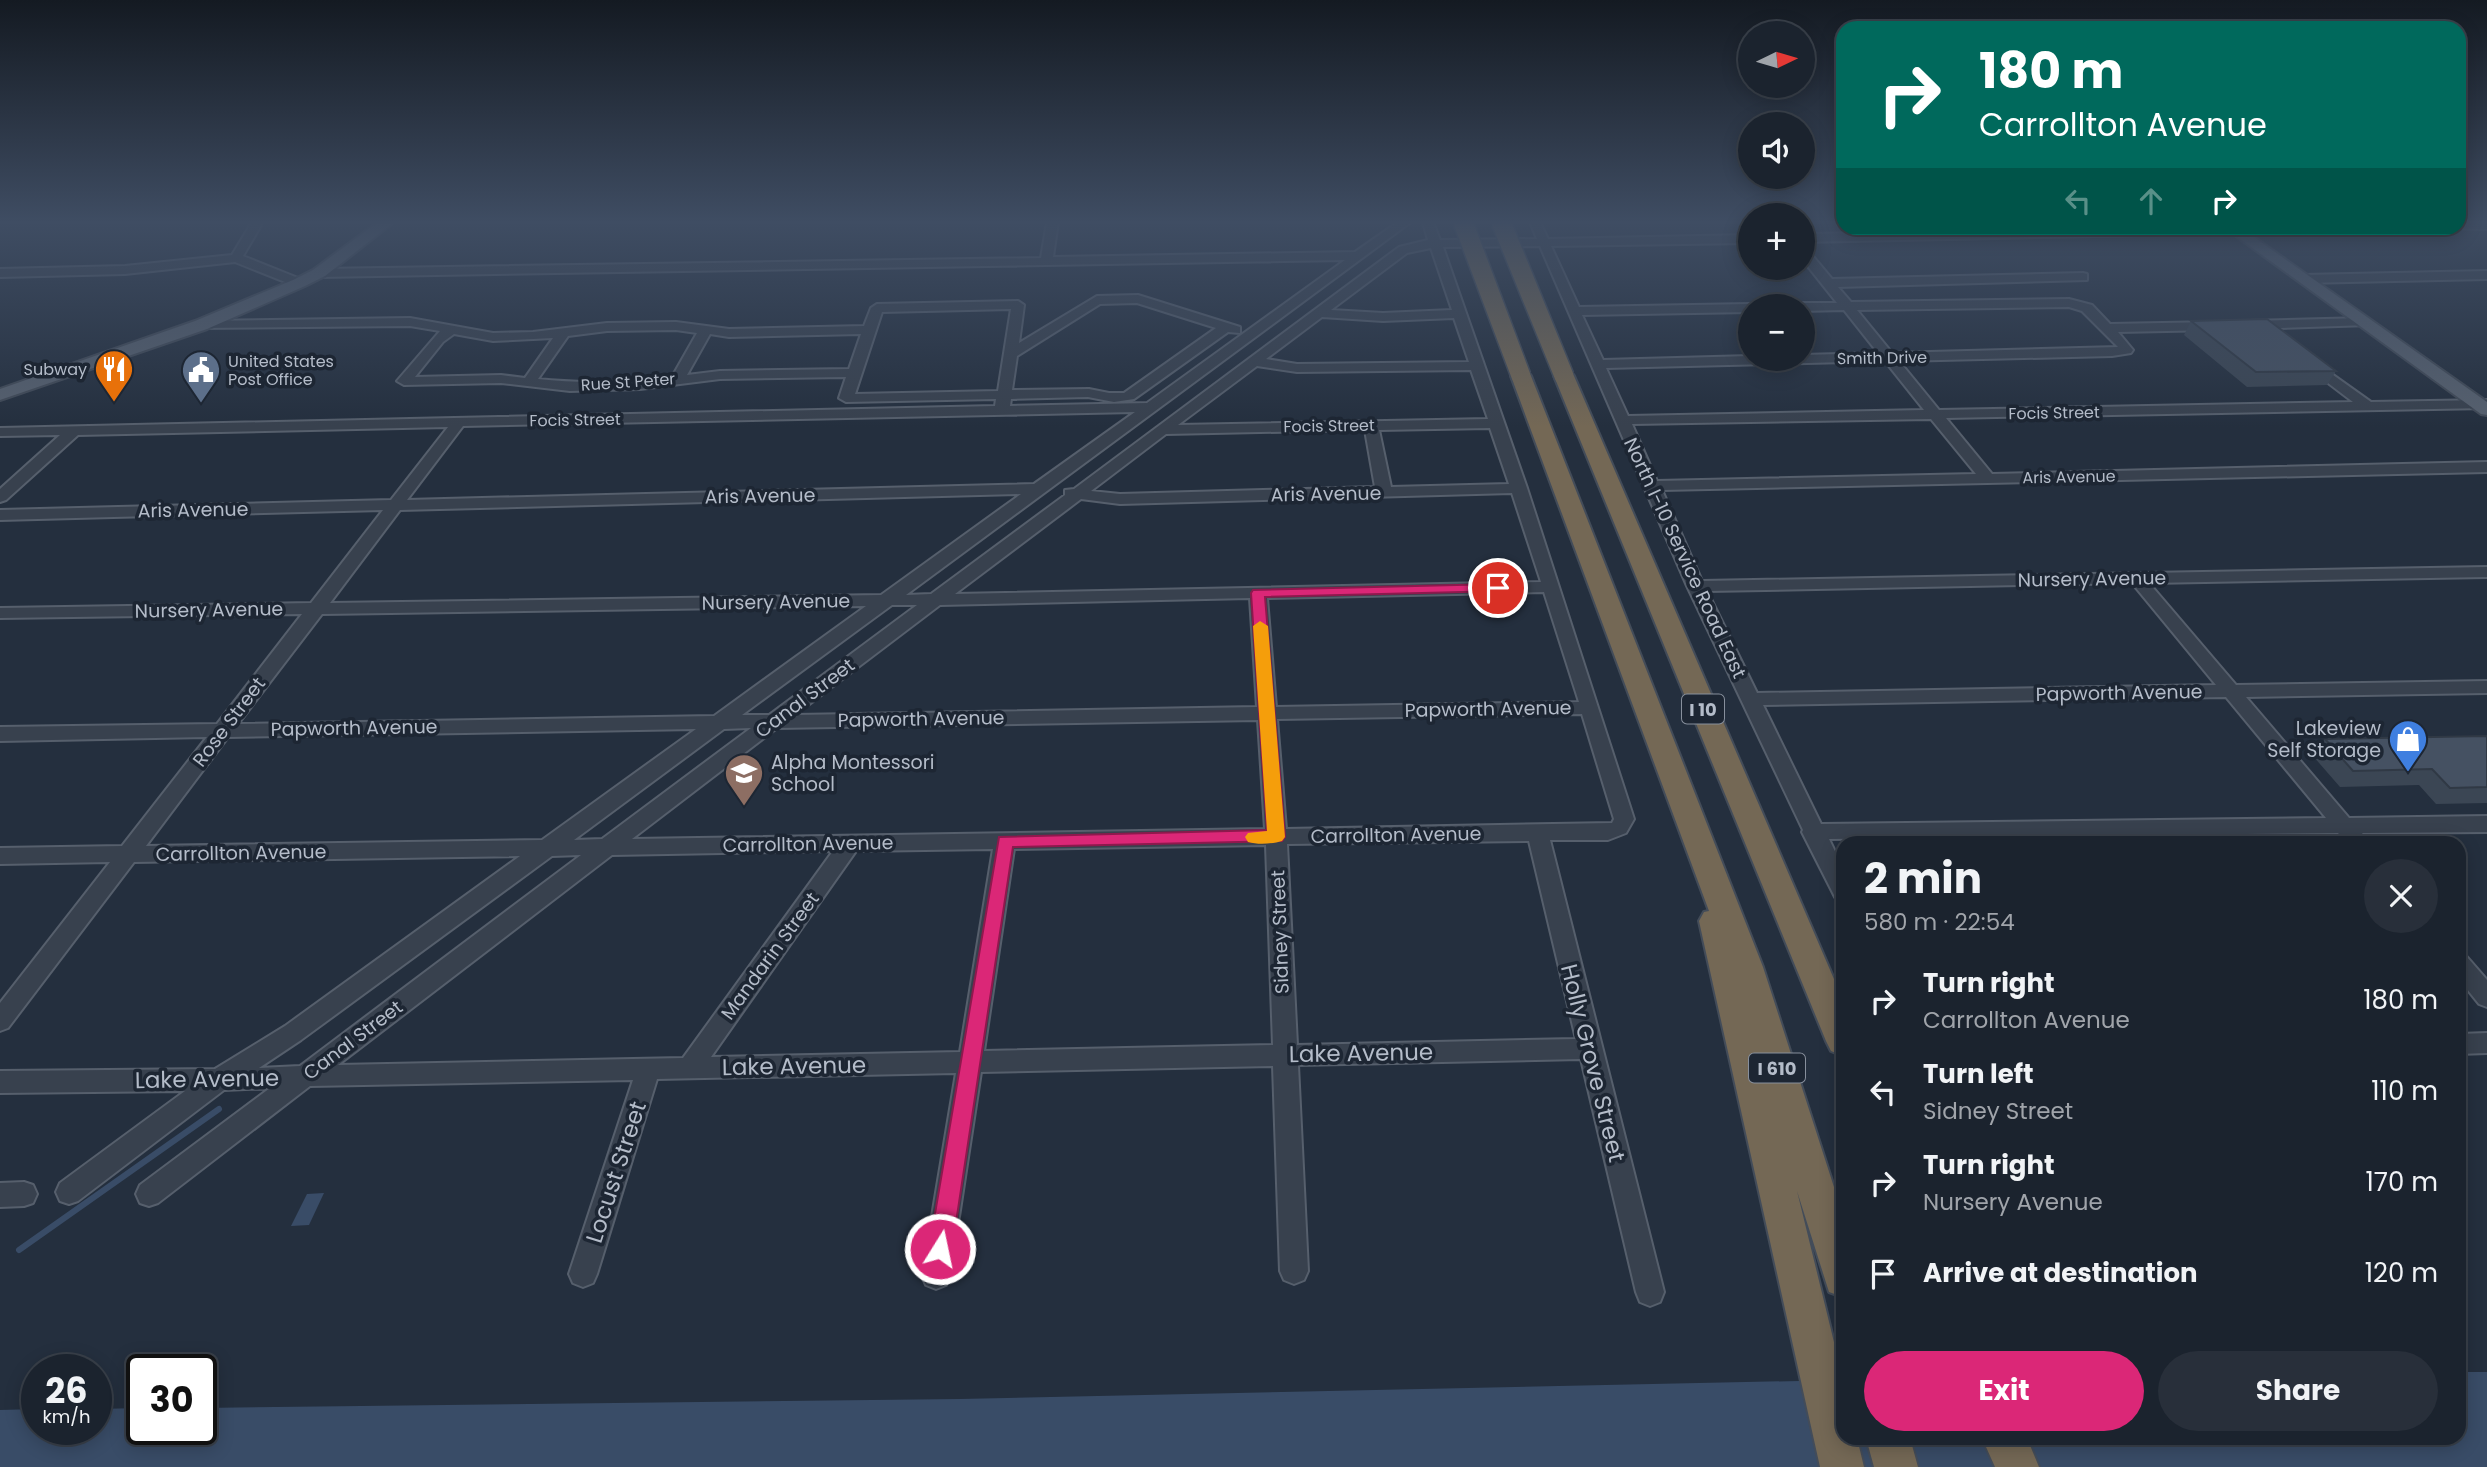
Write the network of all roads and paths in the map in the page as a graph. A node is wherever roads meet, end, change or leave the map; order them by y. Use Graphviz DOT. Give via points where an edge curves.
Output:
graph roads {
  1 [pos="282,290"];
  2 [pos="1310,290"];
  3 [pos="1349,290"];
  4 [pos="1452,290"];
  5 [pos="1489,290"];
  6 [pos="1529,290"];
  7 [pos="1565,290"];
  8 [pos="1834,290"];
  9 [pos="2319,290"];
  10 [pos="2345,290"];
  11 [pos="1847,306"];
  12 [pos="1815,307"];
  13 [pos="1738,308"];
  14 [pos="1574,311"];
  15 [pos="1319,313"];
  16 [pos="1461,314"];
  17 [pos="2364,322"];
  18 [pos="201,325"];
  19 [pos="2261,325"];
  20 [pos="1226,327"];
  21 [pos="2108,328"];
  22 [pos="869,330"];
  23 [pos="449,331"];
  24 [pos="705,331"];
  25 [pos="563,333"];
  26 [pos="1249,335"];
  27 [pos="2281,340"];
  28 [pos="1011,354"];
  29 [pos="1888,357"];
  30 [pos="2302,357"];
  31 [pos="1254,361"];
  32 [pos="2447,363"];
  33 [pos="1597,364"];
  34 [pos="1478,366"];
  35 [pos="853,373"];
  36 [pos="678,379"];
  37 [pos="530,382"];
  38 [pos="0,395"];
  39 [pos="2485,402"];
  40 [pos="1003,403"];
  41 [pos="1193,407"];
  42 [pos="2367,407"];
  43 [pos="1149,408"];
  44 [pos="1937,415"];
  45 [pos="1622,420"];
  46 [pos="459,422"];
  47 [pos="1497,423"];
  48 [pos="1371,425"];
  49 [pos="1161,430"];
  50 [pos="73,431"];
  51 [pos="0,432"];
  52 [pos="2487,467"];
  53 [pos="1988,479"];
  54 [pos="1652,486"];
  55 [pos="1519,488"];
  56 [pos="1038,489"];
  57 [pos="1384,492"];
  58 [pos="1076,494"];
  59 [pos="0,497"];
  60 [pos="396,505"];
  61 [pos="0,515"];
  62 [pos="2487,572"];
  63 [pos="2136,578"];
  64 [pos="1696,586"];
  65 [pos="1552,587"];
  66 [pos="1258,593"];
  67 [pos="936,599"];
  68 [pos="886,600"];
  69 [pos="316,609"];
  70 [pos="0,613"];
  71 [pos="2487,687"];
  72 [pos="2231,691"];
  73 [pos="1750,699"];
  74 [pos="1590,708"];
  75 [pos="1267,713"];
  76 [pos="772,722"];
  77 [pos="718,723"];
  78 [pos="223,730"];
  79 [pos="0,734"];
  80 [pos="2487,824"];
  81 [pos="2344,826"];
  82 [pos="1812,832"];
  83 [pos="1538,833"];
  84 [pos="2087,836"];
  85 [pos="2352,836"];
  86 [pos="1276,837"];
  87 [pos="1005,841"];
  88 [pos="850,843"];
  89 [pos="606,847"];
  90 [pos="546,848"];
  91 [pos="128,854"];
  92 [pos="0,856"];
  93 [pos="1703,860"];
  94 [pos="1836,878"];
  95 [pos="2466,972"];
  96 [pos="2487,997"];
  97 [pos="0,1021"];
  98 [pos="1836,1024"];
  99 [pos="2466,1044"];
  100 [pos="2487,1044"];
  101 [pos="1589,1049"];
  102 [pos="1284,1054"];
  103 [pos="971,1062"];
  104 [pos="689,1069"];
  105 [pos="648,1070"];
  106 [pos="306,1076"];
  107 [pos="219,1080"];
  108 [pos="0,1082"];
  109 [pos="69,1192"];
  110 [pos="149,1194"];
  111 [pos="1836,1256"];
  112 [pos="1294,1271"];
  113 [pos="583,1274"];
  114 [pos="936,1276"];
  115 [pos="1650,1292"];
  116 [pos="1836,1442"];
  117 [pos="1837,1445"];
  118 [pos="1890,1445"];
  119 [pos="2007,1445"];
  120 [pos="1842,1467"];
  121 [pos="1896,1467"];
  122 [pos="2017,1467"];
  1 -- 18 [label="main road"];
  2 -- 26 [label="street, Canal Street"];
  3 -- 15 [label="street, Canal Street"];
  4 -- 16 [label="street"];
  5 -- 93 [label="highway, I 10, bridge"];
  6 -- 98 [label="highway, I 10, bridge"];
  7 -- 14 [label="street, North I-10 Service Road East"];
  8 -- 11 [label="street"];
  9 -- 17 [label="main road"];
  10 -- 32 [label="main road"];
  11 -- 12 [label="street"];
  11 -- 21 [label="street" via="2079,305"];
  11 -- 29 [label="street"];
  13 -- 14 [label="street"];
  14 -- 33 [label="street, North I-10 Service Road East"];
  15 -- 16 [label="street" via="1383,317"];
  15 -- 31 [label="street, Canal Street"];
  16 -- 34 [label="street"];
  17 -- 19 [label="street"];
  17 -- 32 [label="main road" via="2389,328"];
  17 -- 39 [label="main road"];
  18 -- 23 [label="street" via="410,322"];
  18 -- 38 [label="main road"];
  19 -- 21 [label="street"];
  19 -- 27 [label="street"];
  20 -- 26 [label="street"];
  20 -- 28 [label="street" via="1138,299 1097,300"];
  20 -- 40 [label="street" via="1129,396 1113,399 1089,393"];
  21 -- 29 [label="street, Smith Drive" via="2126,350"];
  22 -- 24 [label="street"];
  22 -- 28 [label="street" via="877,308 1018,305"];
  22 -- 35 [label="street"];
  23 -- 25 [label="street" via="493,337"];
  23 -- 37 [label="street, Rue St Peter" via="404,381"];
  24 -- 25 [label="street" via="662,326"];
  24 -- 36 [label="street"];
  25 -- 37 [label="street"];
  26 -- 43 [label="street, Canal Street"];
  28 -- 40 [label="street"];
  29 -- 33 [label="street, Smith Drive"];
  29 -- 44 [label="street"];
  30 -- 42 [label="street"];
  31 -- 34 [label="street" via="1297,368"];
  31 -- 41 [label="street, Canal Street"];
  32 -- 39 [label="main road"];
  33 -- 45 [label="street, North I-10 Service Road East"];
  34 -- 47 [label="street"];
  35 -- 36 [label="street, Rue St Peter"];
  35 -- 40 [label="street" via="846,398"];
  36 -- 37 [label="street, Rue St Peter" via="570,387"];
  39 -- 42 [label="street, Focis Street"];
  40 -- 43 [label="street, Focis Street"];
  40 -- 46 [label="street, Focis Street"];
  41 -- 43 [label="street"];
  41 -- 49 [label="street, Canal Street"];
  42 -- 44 [label="street, Focis Street"];
  43 -- 56 [label="street, Canal Street"];
  44 -- 45 [label="street, Focis Street"];
  44 -- 53 [label="street"];
  45 -- 54 [label="street, North I-10 Service Road East"];
  46 -- 50 [label="street, Focis Street"];
  46 -- 60 [label="street, Rose Street"];
  47 -- 48 [label="street, Focis Street"];
  47 -- 55 [label="street"];
  48 -- 49 [label="street, Focis Street"];
  48 -- 57 [label="street"];
  49 -- 58 [label="street, Canal Street"];
  50 -- 51 [label="street, Focis Street"];
  50 -- 59 [label="street"];
  52 -- 53 [label="street, Aris Avenue"];
  53 -- 54 [label="street, Aris Avenue"];
  54 -- 64 [label="street, North I-10 Service Road East"];
  55 -- 57 [label="street, Aris Avenue"];
  55 -- 65 [label="street"];
  56 -- 58 [label="street, Aris Avenue"];
  56 -- 60 [label="street, Aris Avenue"];
  56 -- 68 [label="street, Canal Street"];
  57 -- 58 [label="street, Aris Avenue" via="1120,499"];
  58 -- 67 [label="street, Canal Street"];
  60 -- 61 [label="street, Aris Avenue"];
  60 -- 69 [label="street, Rose Street"];
  62 -- 63 [label="street, Nursery Avenue"];
  63 -- 64 [label="street, Nursery Avenue"];
  63 -- 72 [label="street"];
  64 -- 73 [label="street, North I-10 Service Road East"];
  65 -- 66 [label="street, Nursery Avenue"];
  65 -- 74 [label="street"];
  66 -- 67 [label="street, Nursery Avenue"];
  66 -- 75 [label="street, Sidney Street"];
  67 -- 68 [label="street, Nursery Avenue"];
  67 -- 76 [label="street, Canal Street"];
  68 -- 69 [label="street, Nursery Avenue"];
  68 -- 77 [label="street, Canal Street"];
  69 -- 70 [label="street, Nursery Avenue"];
  69 -- 78 [label="street, Rose Street"];
  71 -- 72 [label="street, Papworth Avenue"];
  72 -- 73 [label="street, Papworth Avenue"];
  72 -- 81 [label="street"];
  73 -- 82 [label="street, North I-10 Service Road East"];
  74 -- 75 [label="street, Papworth Avenue"];
  74 -- 83 [label="street, Carrollton Avenue" via="1624,819 1608,832"];
  75 -- 76 [label="street, Papworth Avenue"];
  75 -- 86 [label="street, Sidney Street"];
  76 -- 77 [label="street, Papworth Avenue"];
  76 -- 89 [label="street, Canal Street"];
  77 -- 78 [label="street, Papworth Avenue"];
  77 -- 90 [label="street, Canal Street"];
  78 -- 79 [label="street, Papworth Avenue"];
  78 -- 91 [label="street, Rose Street"];
  80 -- 81 [label="street"];
  81 -- 84 [label="street"];
  81 -- 85 [label="street"];
  82 -- 84 [label="street"];
  82 -- 94 [label="street, North I-10 Service Road East"];
  83 -- 86 [label="street, Carrollton Avenue"];
  83 -- 101 [label="street, Holly Grove Street"];
  86 -- 87 [label="street, Carrollton Avenue"];
  86 -- 102 [label="street, Sidney Street"];
  87 -- 88 [label="street, Carrollton Avenue"];
  87 -- 103 [label="street"];
  88 -- 89 [label="street, Carrollton Avenue"];
  88 -- 104 [label="street, Mandarin Street"];
  89 -- 90 [label="street, Carrollton Avenue"];
  89 -- 106 [label="street, Canal Street"];
  90 -- 91 [label="street, Carrollton Avenue"];
  90 -- 107 [label="street, Canal Street" via="293,1033"];
  91 -- 92 [label="street, Carrollton Avenue"];
  91 -- 97 [label="street, Rose Street"];
  93 -- 111 [label="highway, I 610" via="1746,967"];
  93 -- 116 [label="highway, I 10" via="1723,966"];
  95 -- 96 [label="street"];
  99 -- 100 [label="street"];
  101 -- 102 [label="street, Lake Avenue"];
  101 -- 115 [label="street, Holly Grove Street"];
  102 -- 103 [label="street, Lake Avenue"];
  102 -- 112 [label="street, Sidney Street"];
  103 -- 104 [label="street, Lake Avenue"];
  103 -- 114 [label="street"];
  104 -- 105 [label="street, Lake Avenue"];
  105 -- 106 [label="street, Lake Avenue"];
  105 -- 113 [label="street, Locust Street"];
  106 -- 107 [label="street, Lake Avenue"];
  106 -- 110 [label="street, Canal Street"];
  107 -- 108 [label="street, Lake Avenue"];
  107 -- 109 [label="street, Canal Street"];
  117 -- 120 [label="highway, I 10"];
  118 -- 121 [label="highway"];
  119 -- 122 [label="highway"];
}
